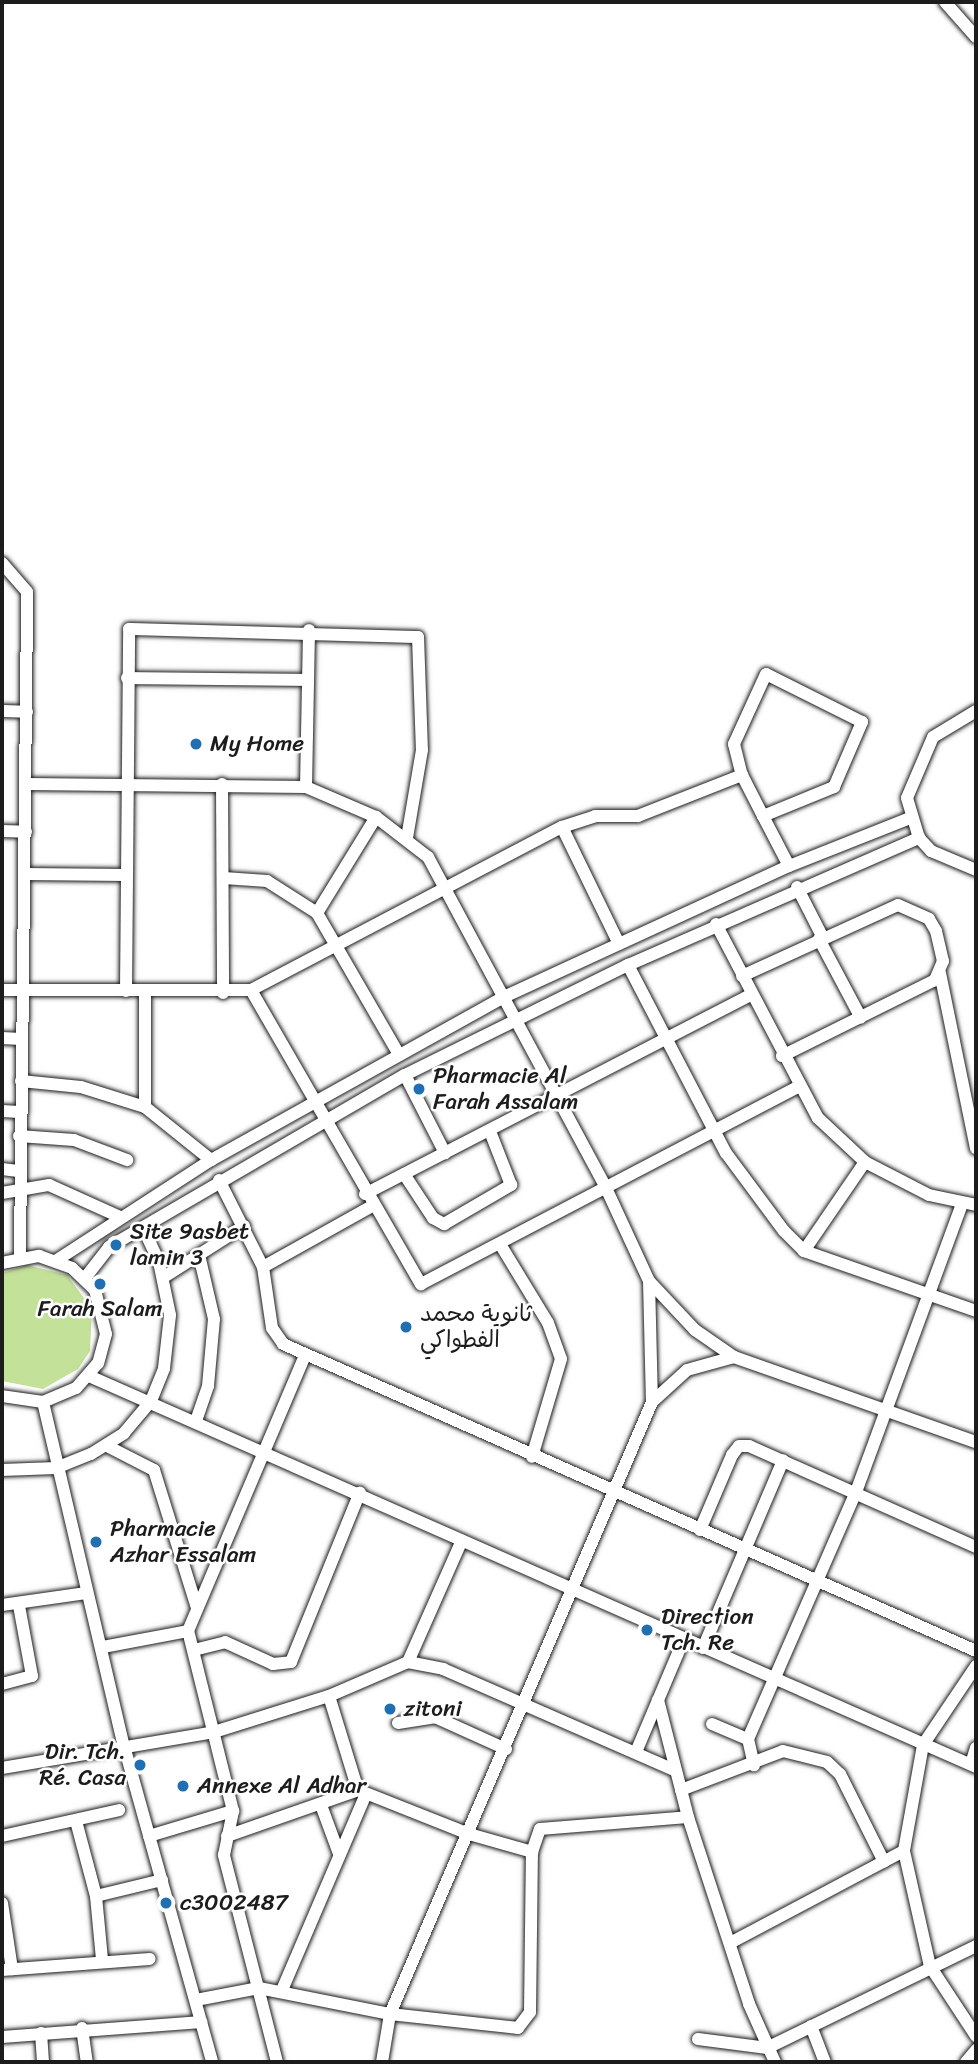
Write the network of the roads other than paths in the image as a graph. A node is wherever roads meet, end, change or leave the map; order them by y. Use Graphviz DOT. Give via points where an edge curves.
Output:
graph roads {
  1 [pos="945,2"];
  2 [pos="976,37"];
  3 [pos="2,563"];
  4 [pos="309,630"];
  5 [pos="127,678"];
  6 [pos="308,680"];
  7 [pos="2,711"];
  8 [pos="976,711"];
  9 [pos="27,712"];
  10 [pos="742,775"];
  11 [pos="222,783"];
  12 [pos="27,784"];
  13 [pos="126,784"];
  14 [pos="306,787"];
  15 [pos="763,816"];
  16 [pos="376,817"];
  17 [pos="910,818"];
  18 [pos="562,827"];
  19 [pos="2,831"];
  20 [pos="26,832"];
  21 [pos="407,838"];
  22 [pos="919,838"];
  23 [pos="789,866"];
  24 [pos="976,870"];
  25 [pos="24,874"];
  26 [pos="127,875"];
  27 [pos="224,878"];
  28 [pos="797,887"];
  29 [pos="450,888"];
  30 [pos="317,913"];
  31 [pos="716,924"];
  32 [pos="821,939"];
  33 [pos="619,944"];
  34 [pos="341,948"];
  35 [pos="628,965"];
  36 [pos="940,973"];
  37 [pos="742,976"];
  38 [pos="2,990"];
  39 [pos="251,990"];
  40 [pos="126,991"];
  41 [pos="145,991"];
  42 [pos="23,992"];
  43 [pos="223,993"];
  44 [pos="750,995"];
  45 [pos="506,996"];
  46 [pos="861,1018"];
  47 [pos="516,1019"];
  48 [pos="666,1037"];
  49 [pos="2,1038"];
  50 [pos="21,1039"];
  51 [pos="398,1053"];
  52 [pos="782,1056"];
  53 [pos="405,1075"];
  54 [pos="21,1081"];
  55 [pos="799,1086"];
  56 [pos="557,1097"];
  57 [pos="312,1102"];
  58 [pos="145,1107"];
  59 [pos="2,1111"];
  60 [pos="19,1112"];
  61 [pos="323,1119"];
  62 [pos="715,1133"];
  63 [pos="491,1134"];
  64 [pos="19,1136"];
  65 [pos="976,1148"];
  66 [pos="445,1153"];
  67 [pos="127,1160"];
  68 [pos="211,1160"];
  69 [pos="865,1162"];
  70 [pos="2,1169"];
  71 [pos="18,1171"];
  72 [pos="404,1174"];
  73 [pos="219,1180"];
  74 [pos="18,1186"];
  75 [pos="606,1188"];
  76 [pos="2,1193"];
  77 [pos="365,1194"];
  78 [pos="372,1206"];
  79 [pos="976,1206"];
  80 [pos="961,1207"];
  81 [pos="118,1216"];
  82 [pos="244,1226"];
  83 [pos="143,1227"];
  84 [pos="500,1244"];
  85 [pos="804,1251"];
  86 [pos="199,1255"];
  87 [pos="20,1257"];
  88 [pos="57,1260"];
  89 [pos="2,1263"];
  90 [pos="263,1267"];
  91 [pos="164,1277"];
  92 [pos="85,1278"];
  93 [pos="649,1281"];
  94 [pos="927,1295"];
  95 [pos="976,1311"];
  96 [pos="305,1355"];
  97 [pos="734,1357"];
  98 [pos="89,1376"];
  99 [pos="2,1396"];
  100 [pos="151,1401"];
  101 [pos="43,1402"];
  102 [pos="652,1402"];
  103 [pos="885,1409"];
  104 [pos="197,1418"];
  105 [pos="976,1442"];
  106 [pos="107,1446"];
  107 [pos="265,1448"];
  108 [pos="531,1457"];
  109 [pos="783,1460"];
  110 [pos="56,1468"];
  111 [pos="2,1470"];
  112 [pos="360,1492"];
  113 [pos="614,1492"];
  114 [pos="856,1492"];
  115 [pos="700,1530"];
  116 [pos="463,1540"];
  117 [pos="976,1547"];
  118 [pos="745,1549"];
  119 [pos="819,1582"];
  120 [pos="573,1590"];
  121 [pos="86,1594"];
  122 [pos="2,1605"];
  123 [pos="19,1606"];
  124 [pos="197,1608"];
  125 [pos="188,1631"];
  126 [pos="684,1639"];
  127 [pos="103,1647"];
  128 [pos="703,1647"];
  129 [pos="194,1650"];
  130 [pos="976,1651"];
  131 [pos="408,1662"];
  132 [pos="976,1665"];
  133 [pos="775,1678"];
  134 [pos="2,1684"];
  135 [pos="329,1696"];
  136 [pos="658,1700"];
  137 [pos="525,1705"];
  138 [pos="398,1723"];
  139 [pos="712,1724"];
  140 [pos="214,1732"];
  141 [pos="748,1739"];
  142 [pos="923,1745"];
  143 [pos="124,1746"];
  144 [pos="976,1748"];
  145 [pos="506,1749"];
  146 [pos="636,1752"];
  147 [pos="754,1765"];
  148 [pos="974,1766"];
  149 [pos="2,1768"];
  150 [pos="676,1771"];
  151 [pos="681,1790"];
  152 [pos="362,1792"];
  153 [pos="321,1805"];
  154 [pos="119,1810"];
  155 [pos="233,1811"];
  156 [pos="688,1817"];
  157 [pos="76,1821"];
  158 [pos="469,1834"];
  159 [pos="2,1836"];
  160 [pos="149,1836"];
  161 [pos="228,1836"];
  162 [pos="904,1851"];
  163 [pos="532,1852"];
  164 [pos="339,1854"];
  165 [pos="884,1862"];
  166 [pos="162,1880"];
  167 [pos="96,1896"];
  168 [pos="2,1903"];
  169 [pos="730,1943"];
  170 [pos="976,1946"];
  171 [pos="102,1959"];
  172 [pos="150,1959"];
  173 [pos="930,1966"];
  174 [pos="7,1970"];
  175 [pos="259,1988"];
  176 [pos="282,1990"];
  177 [pos="196,2000"];
  178 [pos="390,2014"];
  179 [pos="201,2022"];
  180 [pos="811,2026"];
  181 [pos="82,2028"];
  182 [pos="41,2033"];
  183 [pos="976,2036"];
  184 [pos="2,2037"];
  185 [pos="698,2039"];
  186 [pos="767,2048"];
  187 [pos="976,2050"];
  188 [pos="43,2062"];
  189 [pos="87,2062"];
  190 [pos="212,2062"];
  191 [pos="277,2062"];
  192 [pos="382,2062"];
  193 [pos="775,2062"];
  194 [pos="825,2062"];
  195 [pos="966,2062"];
  1 -- 2 [label="street"];
  3 -- 9 [label="street" via="27,592"];
  4 -- 5 [label="street" via="134,627 127,635"];
  4 -- 6 [label="street"];
  4 -- 21 [label="street" via="410,634 422,645 419,796"];
  5 -- 6 [label="street"];
  5 -- 13 [label="street"];
  6 -- 14 [label="street"];
  7 -- 9 [label="street"];
  8 -- 17 [label="street" via="942,729 920,754 907,799"];
  9 -- 12 [label="street"];
  10 -- 15 [label="street"];
  10 -- 15 [label="street" via="736,734 766,674 862,722 834,787"];
  10 -- 18 [label="street" via="638,816 595,816"];
  11 -- 13 [label="street"];
  11 -- 14 [label="street"];
  11 -- 27 [label="street"];
  12 -- 13 [label="street"];
  12 -- 20 [label="street"];
  13 -- 26 [label="street"];
  14 -- 16 [label="street"];
  15 -- 23 [label="street"];
  16 -- 21 [label="street"];
  16 -- 30 [label="street"];
  17 -- 22 [label="street"];
  17 -- 23 [label="street"];
  18 -- 29 [label="street"];
  18 -- 33 [label="street"];
  19 -- 20 [label="street"];
  20 -- 25 [label="street"];
  21 -- 29 [label="street"];
  22 -- 24 [label="street" via="947,862"];
  22 -- 28 [label="street"];
  23 -- 33 [label="street"];
  25 -- 26 [label="street"];
  25 -- 42 [label="street"];
  26 -- 40 [label="street"];
  27 -- 30 [label="street" via="267,881"];
  27 -- 43 [label="street"];
  28 -- 31 [label="street"];
  28 -- 32 [label="street"];
  29 -- 34 [label="street"];
  29 -- 45 [label="street"];
  30 -- 34 [label="street"];
  31 -- 35 [label="street"];
  31 -- 37 [label="street"];
  32 -- 36 [label="street" via="888,908 907,908 929,919 936,931"];
  32 -- 37 [label="street"];
  32 -- 46 [label="street"];
  33 -- 45 [label="street"];
  34 -- 39 [label="street"];
  34 -- 51 [label="street"];
  35 -- 47 [label="street"];
  35 -- 48 [label="street"];
  36 -- 46 [label="street"];
  36 -- 65 [label="street"];
  37 -- 44 [label="street"];
  38 -- 42 [label="street"];
  39 -- 43 [label="street"];
  39 -- 57 [label="street"];
  40 -- 41 [label="street"];
  40 -- 42 [label="street"];
  41 -- 43 [label="street"];
  41 -- 58 [label="street"];
  42 -- 50 [label="street"];
  44 -- 48 [label="street"];
  44 -- 52 [label="street"];
  45 -- 47 [label="street"];
  45 -- 51 [label="street"];
  46 -- 52 [label="street"];
  47 -- 53 [label="street"];
  47 -- 56 [label="street"];
  48 -- 56 [label="street"];
  48 -- 62 [label="street"];
  49 -- 50 [label="street"];
  50 -- 54 [label="street"];
  51 -- 57 [label="street"];
  52 -- 55 [label="street"];
  53 -- 61 [label="street"];
  53 -- 66 [label="street"];
  54 -- 58 [label="street" via="81,1087"];
  54 -- 60 [label="street"];
  55 -- 62 [label="street"];
  55 -- 69 [label="street" via="818,1118"];
  56 -- 63 [label="street"];
  56 -- 75 [label="street"];
  57 -- 61 [label="street"];
  57 -- 68 [label="street"];
  58 -- 68 [label="street"];
  59 -- 60 [label="street"];
  60 -- 64 [label="street"];
  61 -- 73 [label="street"];
  61 -- 77 [label="street"];
  62 -- 75 [label="street"];
  62 -- 85 [label="street" via="755,1199"];
  63 -- 66 [label="street"];
  63 -- 72 [label="street" via="511,1185 444,1224 433,1218"];
  64 -- 67 [label="street" via="74,1140"];
  64 -- 71 [label="street"];
  66 -- 72 [label="street"];
  68 -- 81 [label="street"];
  69 -- 80 [label="street"];
  69 -- 85 [label="street"];
  70 -- 71 [label="street"];
  71 -- 74 [label="street"];
  72 -- 77 [label="street"];
  73 -- 82 [label="street"];
  73 -- 83 [label="street"];
  74 -- 76 [label="street"];
  74 -- 81 [label="street" via="68,1190"];
  74 -- 87 [label="street"];
  75 -- 84 [label="street"];
  75 -- 93 [label="street"];
  77 -- 78 [label="street"];
  78 -- 84 [label="street" via="421,1284"];
  78 -- 90 [label="street"];
  79 -- 80 [label="street"];
  80 -- 94 [label="street"];
  81 -- 88 [label="street"];
  82 -- 86 [label="street"];
  82 -- 90 [label="street"];
  83 -- 91 [label="street"];
  83 -- 92 [label="street" via="99,1255"];
  84 -- 108 [label="street" via="548,1323 561,1360"];
  85 -- 94 [label="street"];
  86 -- 91 [label="street"];
  86 -- 104 [label="street" via="214,1319 208,1386"];
  87 -- 88 [label="street"];
  87 -- 89 [label="street"];
  88 -- 92 [label="street"];
  90 -- 96 [label="street" via="275,1337"];
  91 -- 100 [label="street" via="170,1336"];
  92 -- 98 [label="street" via="101,1304 106,1334"];
  93 -- 97 [label="street" via="695,1330"];
  93 -- 102 [label="street"];
  94 -- 95 [label="street"];
  94 -- 103 [label="street"];
  96 -- 107 [label="street"];
  96 -- 108 [label="street"];
  97 -- 102 [label="street" via="687,1370"];
  97 -- 103 [label="street"];
  98 -- 100 [label="street"];
  98 -- 101 [label="street"];
  99 -- 101 [label="street"];
  100 -- 104 [label="street"];
  100 -- 106 [label="street"];
  101 -- 110 [label="street"];
  102 -- 113 [label="street"];
  103 -- 105 [label="street"];
  103 -- 114 [label="street"];
  104 -- 107 [label="street"];
  106 -- 110 [label="street"];
  106 -- 124 [label="street" via="154,1470"];
  107 -- 112 [label="street"];
  107 -- 124 [label="street"];
  108 -- 113 [label="street"];
  109 -- 114 [label="street"];
  109 -- 115 [label="street" via="739,1446"];
  109 -- 118 [label="street"];
  110 -- 111 [label="street"];
  110 -- 121 [label="street"];
  112 -- 116 [label="street"];
  112 -- 129 [label="street" via="291,1662 274,1664 225,1642"];
  113 -- 115 [label="street"];
  113 -- 120 [label="street"];
  114 -- 117 [label="street"];
  114 -- 119 [label="street"];
  115 -- 118 [label="street"];
  116 -- 120 [label="street"];
  116 -- 131 [label="street"];
  118 -- 119 [label="street"];
  118 -- 128 [label="street"];
  119 -- 130 [label="street"];
  119 -- 133 [label="street"];
  120 -- 126 [label="street"];
  120 -- 137 [label="street"];
  121 -- 123 [label="street"];
  121 -- 127 [label="street"];
  122 -- 123 [label="street"];
  123 -- 134 [label="street" via="32,1676"];
  124 -- 125 [label="street"];
  125 -- 127 [label="street"];
  125 -- 129 [label="street"];
  126 -- 128 [label="street"];
  126 -- 136 [label="street"];
  127 -- 143 [label="street"];
  128 -- 133 [label="street"];
  129 -- 140 [label="street"];
  131 -- 135 [label="street"];
  131 -- 137 [label="street" via="443,1668"];
  132 -- 142 [label="street"];
  133 -- 141 [label="street"];
  133 -- 142 [label="street"];
  135 -- 140 [label="street"];
  135 -- 152 [label="street"];
  136 -- 146 [label="street"];
  136 -- 150 [label="street"];
  137 -- 145 [label="street"];
  137 -- 146 [label="street"];
  138 -- 145 [label="street" via="435,1717"];
  139 -- 141 [label="street"];
  140 -- 143 [label="street"];
  140 -- 155 [label="street"];
  141 -- 147 [label="street"];
  142 -- 148 [label="street"];
  142 -- 162 [label="street"];
  143 -- 149 [label="street"];
  143 -- 160 [label="street"];
  144 -- 148 [label="street"];
  145 -- 158 [label="street"];
  146 -- 150 [label="street"];
  147 -- 151 [label="street"];
  147 -- 165 [label="street" via="783,1751 827,1762 840,1774"];
  150 -- 151 [label="street"];
  151 -- 156 [label="street"];
  152 -- 153 [label="street"];
  152 -- 158 [label="street"];
  152 -- 164 [label="street"];
  153 -- 161 [label="street"];
  153 -- 164 [label="street"];
  154 -- 157 [label="street"];
  155 -- 160 [label="street"];
  155 -- 161 [label="street"];
  156 -- 163 [label="street" via="540,1829"];
  156 -- 169 [label="street"];
  157 -- 159 [label="street"];
  157 -- 167 [label="street"];
  158 -- 163 [label="street"];
  158 -- 178 [label="street"];
  160 -- 166 [label="street"];
  161 -- 175 [label="street" via="224,1854"];
  162 -- 165 [label="street"];
  162 -- 173 [label="street"];
  163 -- 178 [label="street" via="527,2021 518,2028"];
  164 -- 176 [label="street"];
  165 -- 169 [label="street"];
  166 -- 167 [label="street"];
  166 -- 177 [label="street"];
  167 -- 171 [label="street"];
  168 -- 174 [label="street"];
  169 -- 186 [label="street"];
  170 -- 173 [label="street"];
  171 -- 172 [label="street"];
  171 -- 174 [label="street"];
  173 -- 180 [label="street"];
  173 -- 183 [label="street"];
  175 -- 176 [label="street"];
  175 -- 177 [label="street"];
  175 -- 191 [label="street"];
  176 -- 178 [label="street"];
  177 -- 179 [label="street"];
  178 -- 192 [label="street"];
  179 -- 181 [label="street"];
  179 -- 190 [label="street"];
  180 -- 186 [label="street"];
  180 -- 194 [label="street"];
  181 -- 182 [label="street"];
  181 -- 189 [label="street"];
  182 -- 184 [label="street"];
  182 -- 188 [label="street"];
  185 -- 186 [label="street"];
  186 -- 193 [label="street"];
  187 -- 195 [label="street"];
}
